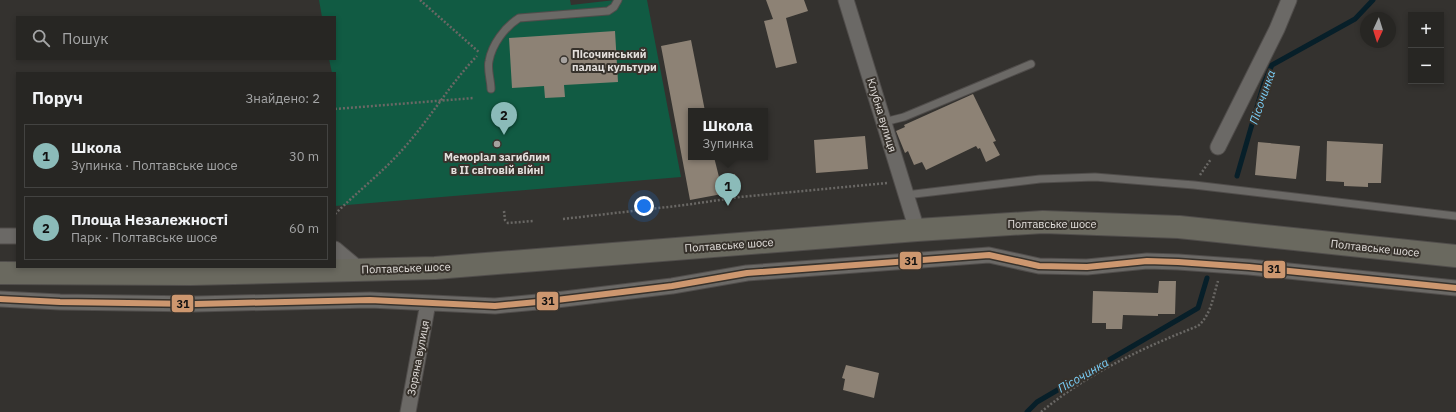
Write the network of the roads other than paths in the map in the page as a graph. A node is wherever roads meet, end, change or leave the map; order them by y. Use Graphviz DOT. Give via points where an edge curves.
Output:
graph roads {
  1 [pos="618,0"];
  2 [pos="846,0"];
  3 [pos="1289,0"];
  4 [pos="1031,64"];
  5 [pos="491,89"];
  6 [pos="884,122"];
  7 [pos="1218,147"];
  8 [pos="904,188"];
  9 [pos="1456,216"];
  10 [pos="917,230"];
  11 [pos="0,236"];
  12 [pos="16,236"];
  13 [pos="336,250"];
  14 [pos="1456,256"];
  15 [pos="360,270"];
  16 [pos="0,273"];
  17 [pos="1456,288"];
  18 [pos="0,299"];
  19 [pos="428,303"];
  20 [pos="408,412"];
  1 -- 5 [label="lane" via="608,11 519,18 508,25 500,34 488,61"];
  2 -- 6 [label="street, Клубна вулиця"];
  3 -- 7 [label="street" via="1277,30"];
  4 -- 6 [label="lane" via="904,117"];
  6 -- 8 [label="street, Клубна вулиця"];
  8 -- 9 [label="lane" via="1095,177 1194,185"];
  8 -- 10 [label="street, Клубна вулиця"];
  10 -- 14 [label="highway, Полтавське шосе" via="1043,222 1179,227"];
  10 -- 15 [label="highway, Полтавське шосе" via="434,268"];
  11 -- 12 [label="street"];
  13 -- 15 [label="street"];
  15 -- 16 [label="highway, Полтавське шосе" via="191,274"];
  17 -- 19 [label="street" via="1223,265 1147,261 1087,267 1039,266 989,255 747,273 672,286 495,306"];
  18 -- 19 [label="street" via="196,304 370,300"];
  19 -- 20 [label="street, Зоряна вулиця"];
}
